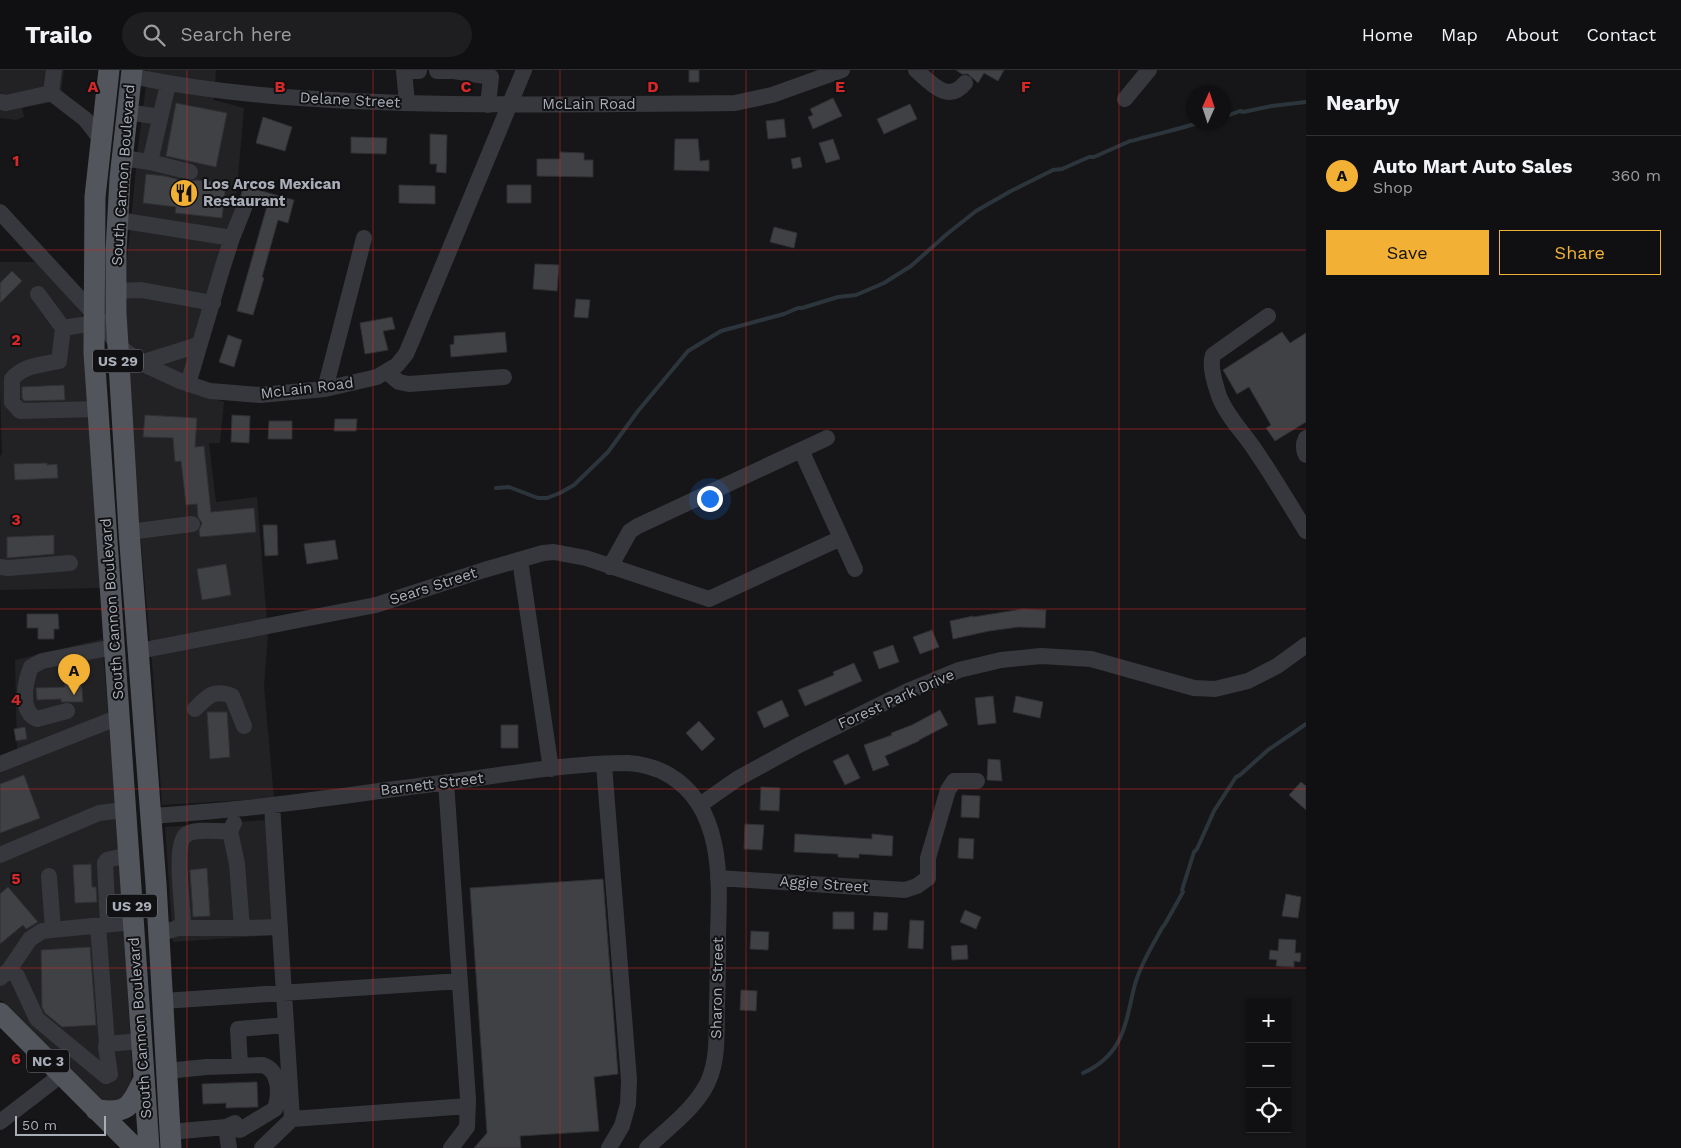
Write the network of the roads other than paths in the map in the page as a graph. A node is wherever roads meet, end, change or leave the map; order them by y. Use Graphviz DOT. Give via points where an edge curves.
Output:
graph roads {
  1 [pos="54,70"];
  2 [pos="109,70"];
  3 [pos="524,70"];
  4 [pos="842,70"];
  5 [pos="916,70"];
  6 [pos="1149,70"];
  7 [pos="411,71"];
  8 [pos="437,71"];
  9 [pos="131,73"];
  10 [pos="810,75"];
  11 [pos="965,83"];
  12 [pos="168,84"];
  13 [pos="51,93"];
  14 [pos="1126,99"];
  15 [pos="0,102"];
  16 [pos="407,103"];
  17 [pos="488,105"];
  18 [pos="510,105"];
  19 [pos="127,112"];
  20 [pos="160,117"];
  21 [pos="100,138"];
  22 [pos="122,158"];
  23 [pos="150,162"];
  24 [pos="190,172"];
  25 [pos="244,208"];
  26 [pos="0,212"];
  27 [pos="118,220"];
  28 [pos="232,238"];
  29 [pos="364,238"];
  30 [pos="116,291"];
  31 [pos="38,294"];
  32 [pos="213,303"];
  33 [pos="1268,316"];
  34 [pos="94,318"];
  35 [pos="63,328"];
  36 [pos="118,344"];
  37 [pos="198,345"];
  38 [pos="141,363"];
  39 [pos="387,372"];
  40 [pos="504,377"];
  41 [pos="188,384"];
  42 [pos="325,389"];
  43 [pos="98,409"];
  44 [pos="827,438"];
  45 [pos="1306,438"];
  46 [pos="801,450"];
  47 [pos="1306,455"];
  48 [pos="192,524"];
  49 [pos="1306,531"];
  50 [pos="129,532"];
  51 [pos="841,538"];
  52 [pos="520,560"];
  53 [pos="70,563"];
  54 [pos="0,567"];
  55 [pos="610,567"];
  56 [pos="854,569"];
  57 [pos="1306,645"];
  58 [pos="114,647"];
  59 [pos="139,651"];
  60 [pos="195,709"];
  61 [pos="67,711"];
  62 [pos="244,726"];
  63 [pos="120,727"];
  64 [pos="0,764"];
  65 [pos="604,765"];
  66 [pos="551,769"];
  67 [pos="977,781"];
  68 [pos="446,782"];
  69 [pos="700,805"];
  70 [pos="272,806"];
  71 [pos="236,809"];
  72 [pos="126,810"];
  73 [pos="151,816"];
  74 [pos="230,831"];
  75 [pos="0,855"];
  76 [pos="128,855"];
  77 [pos="49,876"];
  78 [pos="718,878"];
  79 [pos="133,922"];
  80 [pos="102,925"];
  81 [pos="280,927"];
  82 [pos="242,928"];
  83 [pos="53,930"];
  84 [pos="168,930"];
  85 [pos="5,974"];
  86 [pos="460,981"];
  87 [pos="284,992"];
  88 [pos="162,1001"];
  89 [pos="0,1013"];
  90 [pos="286,1025"];
  91 [pos="0,1030"];
  92 [pos="141,1041"];
  93 [pos="108,1044"];
  94 [pos="240,1066"];
  95 [pos="206,1067"];
  96 [pos="167,1071"];
  97 [pos="144,1079"];
  98 [pos="52,1082"];
  99 [pos="468,1106"];
  100 [pos="96,1110"];
  101 [pos="292,1119"];
  102 [pos="0,1122"];
  103 [pos="226,1127"];
  104 [pos="206,1130"];
  105 [pos="171,1140"];
  106 [pos="118,1148"];
  107 [pos="135,1148"];
  108 [pos="149,1148"];
  109 [pos="228,1148"];
  110 [pos="262,1148"];
  111 [pos="451,1148"];
  112 [pos="609,1148"];
  113 [pos="647,1148"];
  1 -- 13 [label="street"];
  2 -- 21 [label="main road, South Cannon Boulevard / US 29"];
  3 -- 18 [label="street, McLain Road"];
  4 -- 10 [label="street, McLain Road"];
  5 -- 11 [label="street" via="937,88 950,93"];
  6 -- 14 [label="street"];
  7 -- 16 [label="street"];
  8 -- 17 [label="street" via="491,78"];
  9 -- 12 [label="street, Delane Street"];
  9 -- 19 [label="main road, South Cannon Boulevard / US 29"];
  10 -- 18 [label="street, McLain Road" via="772,95 735,103"];
  12 -- 16 [label="street, Delane Street" via="316,100"];
  12 -- 20 [label="street"];
  13 -- 15 [label="street"];
  13 -- 21 [label="street" via="85,118"];
  16 -- 17 [label="street, Delane Street"];
  17 -- 18 [label="street, Delane Street"];
  18 -- 39 [label="street, McLain Road" via="406,354"];
  19 -- 20 [label="street"];
  19 -- 22 [label="main road, South Cannon Boulevard / US 29"];
  20 -- 23 [label="street"];
  21 -- 34 [label="main road, South Cannon Boulevard / US 29" via="95,197"];
  22 -- 23 [label="street"];
  22 -- 27 [label="main road, South Cannon Boulevard / US 29"];
  23 -- 24 [label="street"];
  25 -- 28 [label="street"];
  26 -- 34 [label="street, McLain Road"];
  27 -- 28 [label="street"];
  27 -- 30 [label="main road, South Cannon Boulevard / US 29"];
  28 -- 32 [label="street"];
  29 -- 42 [label="street"];
  30 -- 32 [label="street" via="141,290"];
  30 -- 36 [label="main road, South Cannon Boulevard / US 29"];
  31 -- 35 [label="street"];
  32 -- 37 [label="street"];
  33 -- 49 [label="street" via="1213,355 1214,376 1226,410 1257,452"];
  34 -- 35 [label="street"];
  34 -- 36 [label="street, McLain Road"];
  34 -- 43 [label="main road, South Cannon Boulevard / US 29"];
  35 -- 43 [label="street" via="59,361 25,369 12,379 12,402 20,411"];
  36 -- 38 [label="street, McLain Road"];
  36 -- 50 [label="main road, South Cannon Boulevard / US 29"];
  37 -- 38 [label="street"];
  37 -- 41 [label="street"];
  38 -- 41 [label="street, McLain Road"];
  39 -- 40 [label="street" via="399,382 409,384"];
  39 -- 42 [label="street, McLain Road"];
  41 -- 42 [label="street, McLain Road" via="210,391 260,396"];
  43 -- 58 [label="main road, South Cannon Boulevard / US 29"];
  44 -- 46 [label="street"];
  45 -- 47 [label="street"];
  46 -- 51 [label="street"];
  46 -- 55 [label="street" via="638,526 630,531"];
  48 -- 50 [label="street"];
  50 -- 59 [label="main road, South Cannon Boulevard / US 29"];
  51 -- 55 [label="street, Sears Street" via="709,599"];
  51 -- 56 [label="street"];
  52 -- 55 [label="street, Sears Street" via="554,552"];
  52 -- 59 [label="street, Sears Street" via="376,605"];
  52 -- 66 [label="street"];
  53 -- 54 [label="street"];
  57 -- 69 [label="street, Forest Park Drive" via="1277,666 1248,681 1215,689 1194,688 1091,659 1041,656 1001,660 959,670 908,691 799,745 737,779"];
  58 -- 61 [label="street" via="42,661 31,667 26,681 26,710 30,716 36,719"];
  58 -- 63 [label="main road, South Cannon Boulevard / US 29"];
  59 -- 73 [label="main road, South Cannon Boulevard / US 29"];
  60 -- 62 [label="street" via="210,694 222,692 232,696"];
  63 -- 64 [label="street" via="109,721"];
  63 -- 72 [label="main road, South Cannon Boulevard / US 29"];
  63 -- 73 [label="main road, US 29" via="129,752 134,788"];
  65 -- 66 [label="street, Barnett Street"];
  65 -- 69 [label="street, Barnett Street" via="631,763 651,767 676,780"];
  65 -- 112 [label="street" via="629,1080 628,1104 622,1126"];
  66 -- 68 [label="street, Barnett Street"];
  67 -- 78 [label="street, Aggie Street" via="954,781 948,790 928,858 928,878 917,886 905,890"];
  68 -- 70 [label="street, Barnett Street"];
  68 -- 86 [label="street"];
  69 -- 78 [label="street, Sharon Street" via="710,827"];
  70 -- 71 [label="street, Barnett Street"];
  70 -- 81 [label="street"];
  71 -- 73 [label="street, Barnett Street"];
  71 -- 74 [label="street"];
  72 -- 75 [label="street" via="99,813"];
  72 -- 76 [label="main road, South Cannon Boulevard / US 29"];
  73 -- 84 [label="main road, South Cannon Boulevard / US 29"];
  74 -- 82 [label="street" via="237,864"];
  74 -- 84 [label="street" via="200,831 184,835 180,841 183,922"];
  76 -- 79 [label="main road, South Cannon Boulevard / US 29"];
  76 -- 80 [label="street" via="105,863"];
  77 -- 83 [label="street"];
  78 -- 113 [label="street, Sharon Street" via="714,1063 709,1080 687,1111"];
  79 -- 80 [label="street"];
  79 -- 92 [label="main road, South Cannon Boulevard / US 29"];
  80 -- 83 [label="street"];
  80 -- 93 [label="street"];
  81 -- 82 [label="street"];
  81 -- 87 [label="street"];
  82 -- 84 [label="street"];
  83 -- 85 [label="street" via="42,931 30,939"];
  84 -- 88 [label="main road, South Cannon Boulevard / US 29"];
  85 -- 93 [label="street" via="17,976 37,1019 106,1076 110,1074"];
  86 -- 87 [label="street"];
  86 -- 99 [label="street"];
  87 -- 88 [label="street"];
  87 -- 90 [label="street"];
  88 -- 96 [label="main road, South Cannon Boulevard / US 29"];
  89 -- 100 [label="main road, NC 3"];
  90 -- 94 [label="street" via="238,1029"];
  90 -- 101 [label="street"];
  91 -- 98 [label="main road, NC 3"];
  92 -- 93 [label="street"];
  92 -- 97 [label="main road, South Cannon Boulevard / US 29"];
  94 -- 95 [label="street"];
  94 -- 103 [label="street" via="269,1067 276,1075 279,1098 275,1109 240,1130"];
  95 -- 96 [label="street"];
  95 -- 103 [label="street" via="222,1078 258,1076 274,1085 268,1104"];
  96 -- 105 [label="main road, South Cannon Boulevard / US 29"];
  97 -- 100 [label="main road" via="134,1099 124,1109 114,1112"];
  97 -- 108 [label="main road, South Cannon Boulevard / US 29"];
  98 -- 102 [label="street"];
  98 -- 106 [label="main road, NC 3"];
  99 -- 101 [label="street"];
  99 -- 111 [label="street" via="467,1127"];
  100 -- 107 [label="main road, NC 3"];
  101 -- 110 [label="street"];
  103 -- 104 [label="street"];
  103 -- 109 [label="street"];
  104 -- 105 [label="street"];
  104 -- 109 [label="street" via="216,1142"];
}
